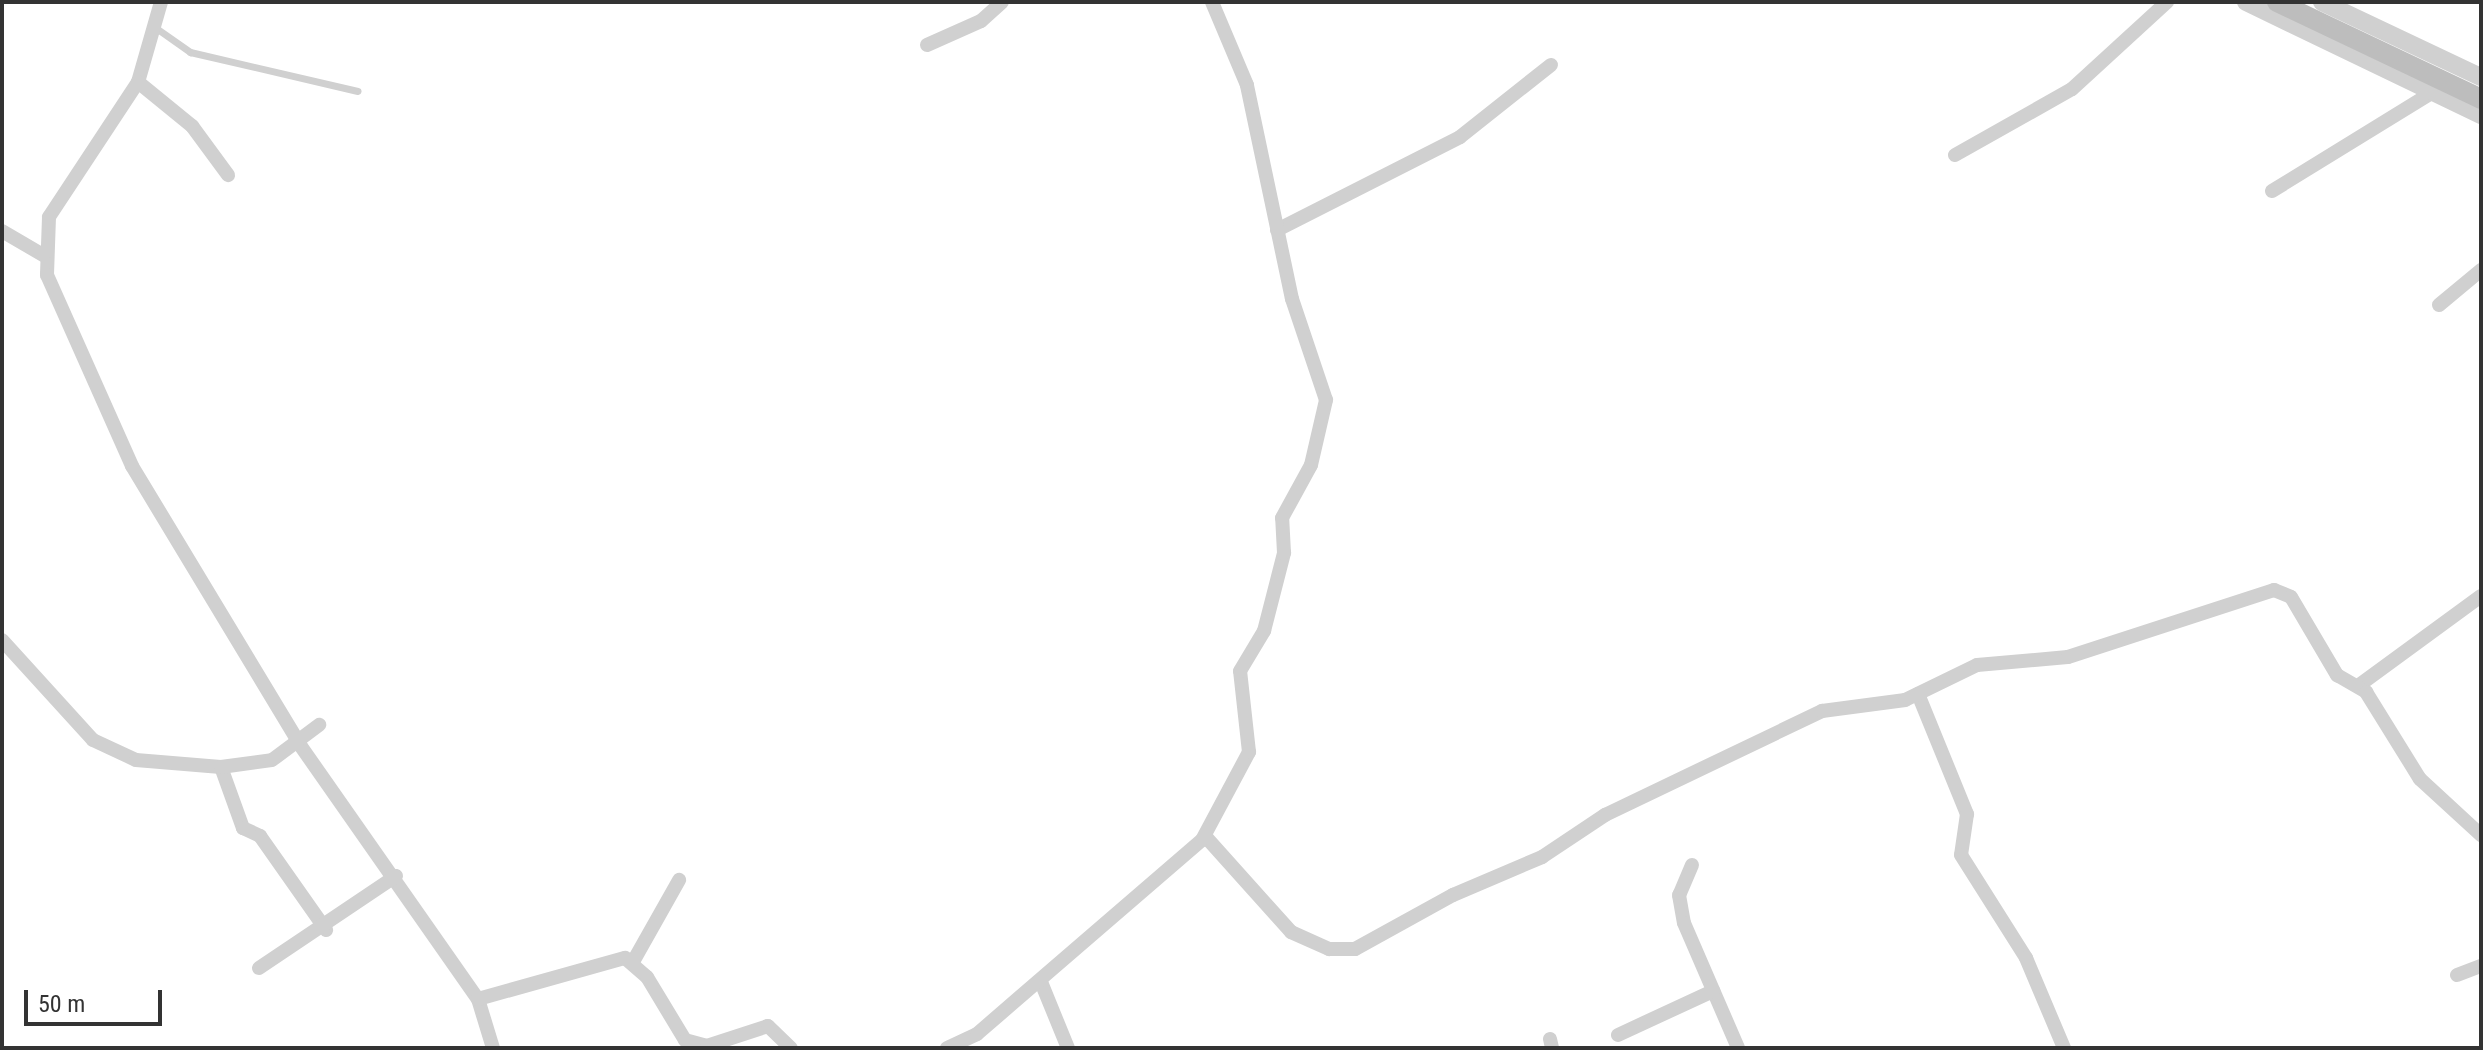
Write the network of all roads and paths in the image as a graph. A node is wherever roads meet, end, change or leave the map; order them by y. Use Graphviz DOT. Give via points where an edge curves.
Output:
graph roads {
  1 [pos="161,2"];
  2 [pos="1002,2"];
  3 [pos="1212,2"];
  4 [pos="2167,2"];
  5 [pos="2246,2"];
  6 [pos="2277,2"];
  7 [pos="2322,2"];
  8 [pos="156,28"];
  9 [pos="927,45"];
  10 [pos="1551,65"];
  11 [pos="2481,77"];
  12 [pos="138,82"];
  13 [pos="358,91"];
  14 [pos="2433,92"];
  15 [pos="2481,99"];
  16 [pos="2481,115"];
  17 [pos="1955,155"];
  18 [pos="228,175"];
  19 [pos="2272,191"];
  20 [pos="1277,230"];
  21 [pos="2,231"];
  22 [pos="43,255"];
  23 [pos="2481,270"];
  24 [pos="2439,305"];
  25 [pos="2481,596"];
  26 [pos="2,640"];
  27 [pos="2358,686"];
  28 [pos="1918,694"];
  29 [pos="319,725"];
  30 [pos="300,745"];
  31 [pos="221,767"];
  32 [pos="2481,835"];
  33 [pos="1205,836"];
  34 [pos="1692,865"];
  35 [pos="396,876"];
  36 [pos="679,880"];
  37 [pos="326,930"];
  38 [pos="634,960"];
  39 [pos="2481,966"];
  40 [pos="259,968"];
  41 [pos="2457,975"];
  42 [pos="1041,982"];
  43 [pos="1713,991"];
  44 [pos="478,999"];
  45 [pos="1618,1035"];
  46 [pos="493,1048"];
  47 [pos="791,1048"];
  48 [pos="947,1048"];
  49 [pos="1068,1048"];
  50 [pos="1738,1048"];
  51 [pos="2064,1048"];
  1 -- 8 [label="street"];
  2 -- 9 [label="street" via="981,21"];
  3 -- 20 [label="street" via="1247,85"];
  4 -- 17 [label="street" via="2072,89"];
  5 -- 14 [label="street"];
  6 -- 15 [label="main road"];
  7 -- 11 [label="street"];
  8 -- 12 [label="street"];
  8 -- 13 [label="lane" via="190,52"];
  10 -- 20 [label="street" via="1460,137"];
  12 -- 18 [label="street" via="192,126"];
  12 -- 22 [label="street" via="49,217"];
  14 -- 16 [label="street"];
  14 -- 19 [label="street"];
  20 -- 33 [label="street" via="1326,400 1311,465 1282,518 1284,553 1264,631 1240,671 1249,752"];
  21 -- 22 [label="street"];
  22 -- 30 [label="street" via="113,430"];
  23 -- 24 [label="street"];
  25 -- 27 [label="street"];
  26 -- 31 [label="street" via="93,740 136,760"];
  27 -- 28 [label="street" via="2337,675 2291,597 2274,590 2068,657 1977,665"];
  27 -- 32 [label="street" via="2420,779"];
  28 -- 33 [label="street" via="1822,711 1605,815 1542,857 1453,895 1355,949 1329,949 1291,932"];
  28 -- 51 [label="street" via="1967,814 1961,855 2026,958"];
  29 -- 30 [label="street"];
  30 -- 31 [label="street" via="272,760"];
  30 -- 35 [label="street"];
  31 -- 37 [label="street" via="243,828 260,836"];
  33 -- 42 [label="street"];
  34 -- 43 [label="street" via="1682,881 1681,911"];
  35 -- 37 [label="street"];
  35 -- 44 [label="street"];
  36 -- 38 [label="street"];
  37 -- 40 [label="street"];
  38 -- 44 [label="street"];
  38 -- 47 [label="street" via="685,1040 707,1046 768,1026"];
  39 -- 41 [label="street"];
  42 -- 48 [label="street" via="977,1034"];
  42 -- 49 [label="street"];
  43 -- 45 [label="street"];
  43 -- 50 [label="street"];
  44 -- 46 [label="street"];
}
